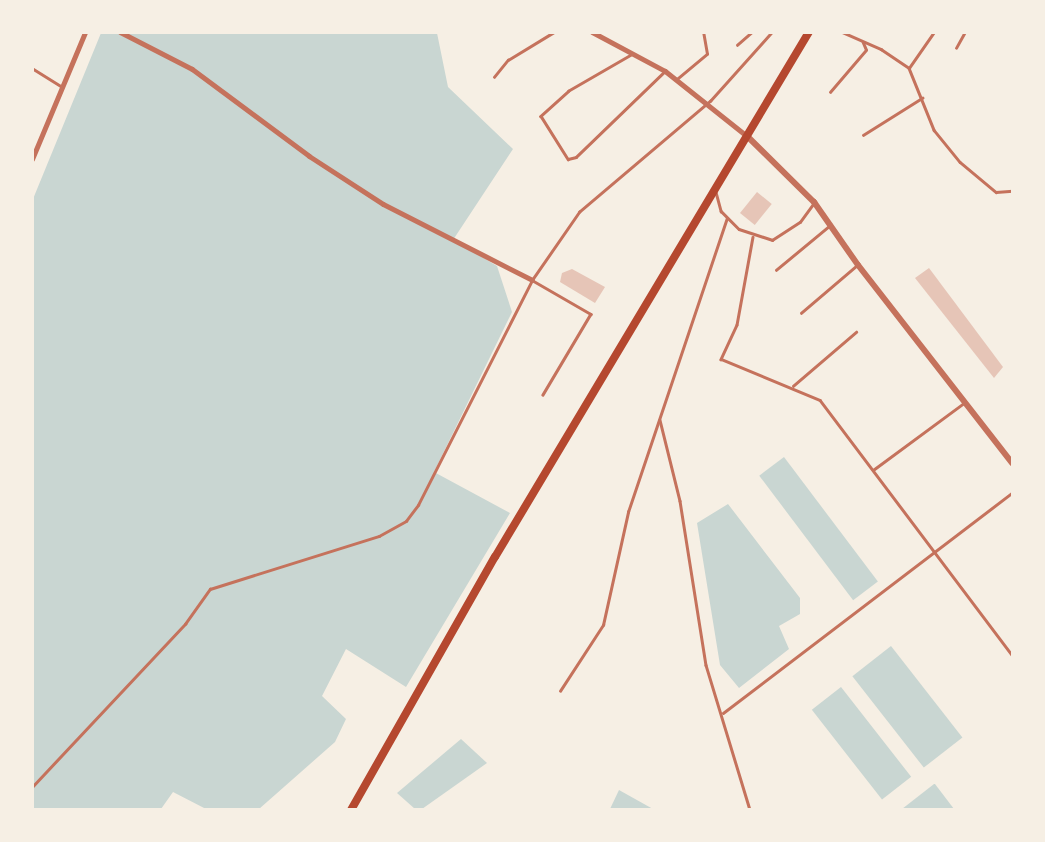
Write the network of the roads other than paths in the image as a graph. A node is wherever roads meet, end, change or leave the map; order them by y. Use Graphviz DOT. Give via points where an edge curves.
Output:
graph roads {
  1 [pos="85,32"];
  2 [pos="120,32"];
  3 [pos="554,32"];
  4 [pos="592,32"];
  5 [pos="704,32"];
  6 [pos="752,32"];
  7 [pos="772,32"];
  8 [pos="808,32"];
  9 [pos="842,32"];
  10 [pos="934,32"];
  11 [pos="965,32"];
  12 [pos="862,42"];
  13 [pos="737,45"];
  14 [pos="956,48"];
  15 [pos="634,53"];
  16 [pos="32,68"];
  17 [pos="908,68"];
  18 [pos="665,71"];
  19 [pos="494,77"];
  20 [pos="676,80"];
  21 [pos="61,86"];
  22 [pos="830,92"];
  23 [pos="922,98"];
  24 [pos="706,104"];
  25 [pos="863,135"];
  26 [pos="748,137"];
  27 [pos="32,158"];
  28 [pos="716,192"];
  29 [pos="1012,192"];
  30 [pos="814,202"];
  31 [pos="726,218"];
  32 [pos="829,226"];
  33 [pos="753,237"];
  34 [pos="858,265"];
  35 [pos="776,270"];
  36 [pos="532,280"];
  37 [pos="801,313"];
  38 [pos="856,332"];
  39 [pos="792,387"];
  40 [pos="543,395"];
  41 [pos="965,402"];
  42 [pos="660,418"];
  43 [pos="1012,463"];
  44 [pos="873,470"];
  45 [pos="1012,493"];
  46 [pos="936,555"];
  47 [pos="1012,655"];
  48 [pos="560,691"];
  49 [pos="723,713"];
  50 [pos="32,787"];
  51 [pos="351,810"];
  52 [pos="750,810"];
  1 -- 21 [label="street"];
  2 -- 36 [label="street" via="192,69 309,156 384,204"];
  3 -- 19 [label="lane" via="508,60"];
  4 -- 15 [label="street"];
  5 -- 20 [label="lane" via="707,54"];
  6 -- 13 [label="lane"];
  7 -- 24 [label="lane"];
  8 -- 26 [label="main road"];
  9 -- 12 [label="lane"];
  10 -- 17 [label="lane"];
  11 -- 14 [label="lane"];
  12 -- 17 [label="lane"];
  12 -- 22 [label="lane" via="866,50"];
  15 -- 18 [label="street"];
  15 -- 18 [label="lane" via="569,91 541,116 568,159 576,157"];
  16 -- 21 [label="lane"];
  17 -- 23 [label="lane"];
  18 -- 20 [label="street"];
  20 -- 24 [label="street"];
  21 -- 27 [label="street"];
  23 -- 25 [label="lane"];
  23 -- 29 [label="lane" via="934,130 970,172 996,192"];
  24 -- 26 [label="street"];
  24 -- 36 [label="lane" via="586,204"];
  26 -- 28 [label="main road"];
  26 -- 30 [label="street"];
  28 -- 31 [label="lane"];
  28 -- 51 [label="main road" via="495,557"];
  30 -- 32 [label="street"];
  30 -- 33 [label="lane" via="800,222 772,240"];
  31 -- 33 [label="lane"];
  31 -- 42 [label="lane"];
  32 -- 34 [label="street"];
  32 -- 35 [label="lane"];
  33 -- 39 [label="lane" via="737,325 721,359"];
  34 -- 37 [label="lane"];
  34 -- 41 [label="street"];
  36 -- 40 [label="lane" via="590,314"];
  36 -- 50 [label="lane" via="418,505 406,521 379,536 210,589 184,624"];
  38 -- 39 [label="lane"];
  39 -- 44 [label="lane" via="820,400"];
  41 -- 43 [label="street"];
  41 -- 44 [label="lane"];
  42 -- 48 [label="lane" via="628,512 603,625"];
  42 -- 49 [label="lane" via="680,501 706,665"];
  44 -- 46 [label="lane"];
  45 -- 46 [label="lane"];
  46 -- 47 [label="lane"];
  46 -- 49 [label="lane"];
  49 -- 52 [label="lane"];
}
